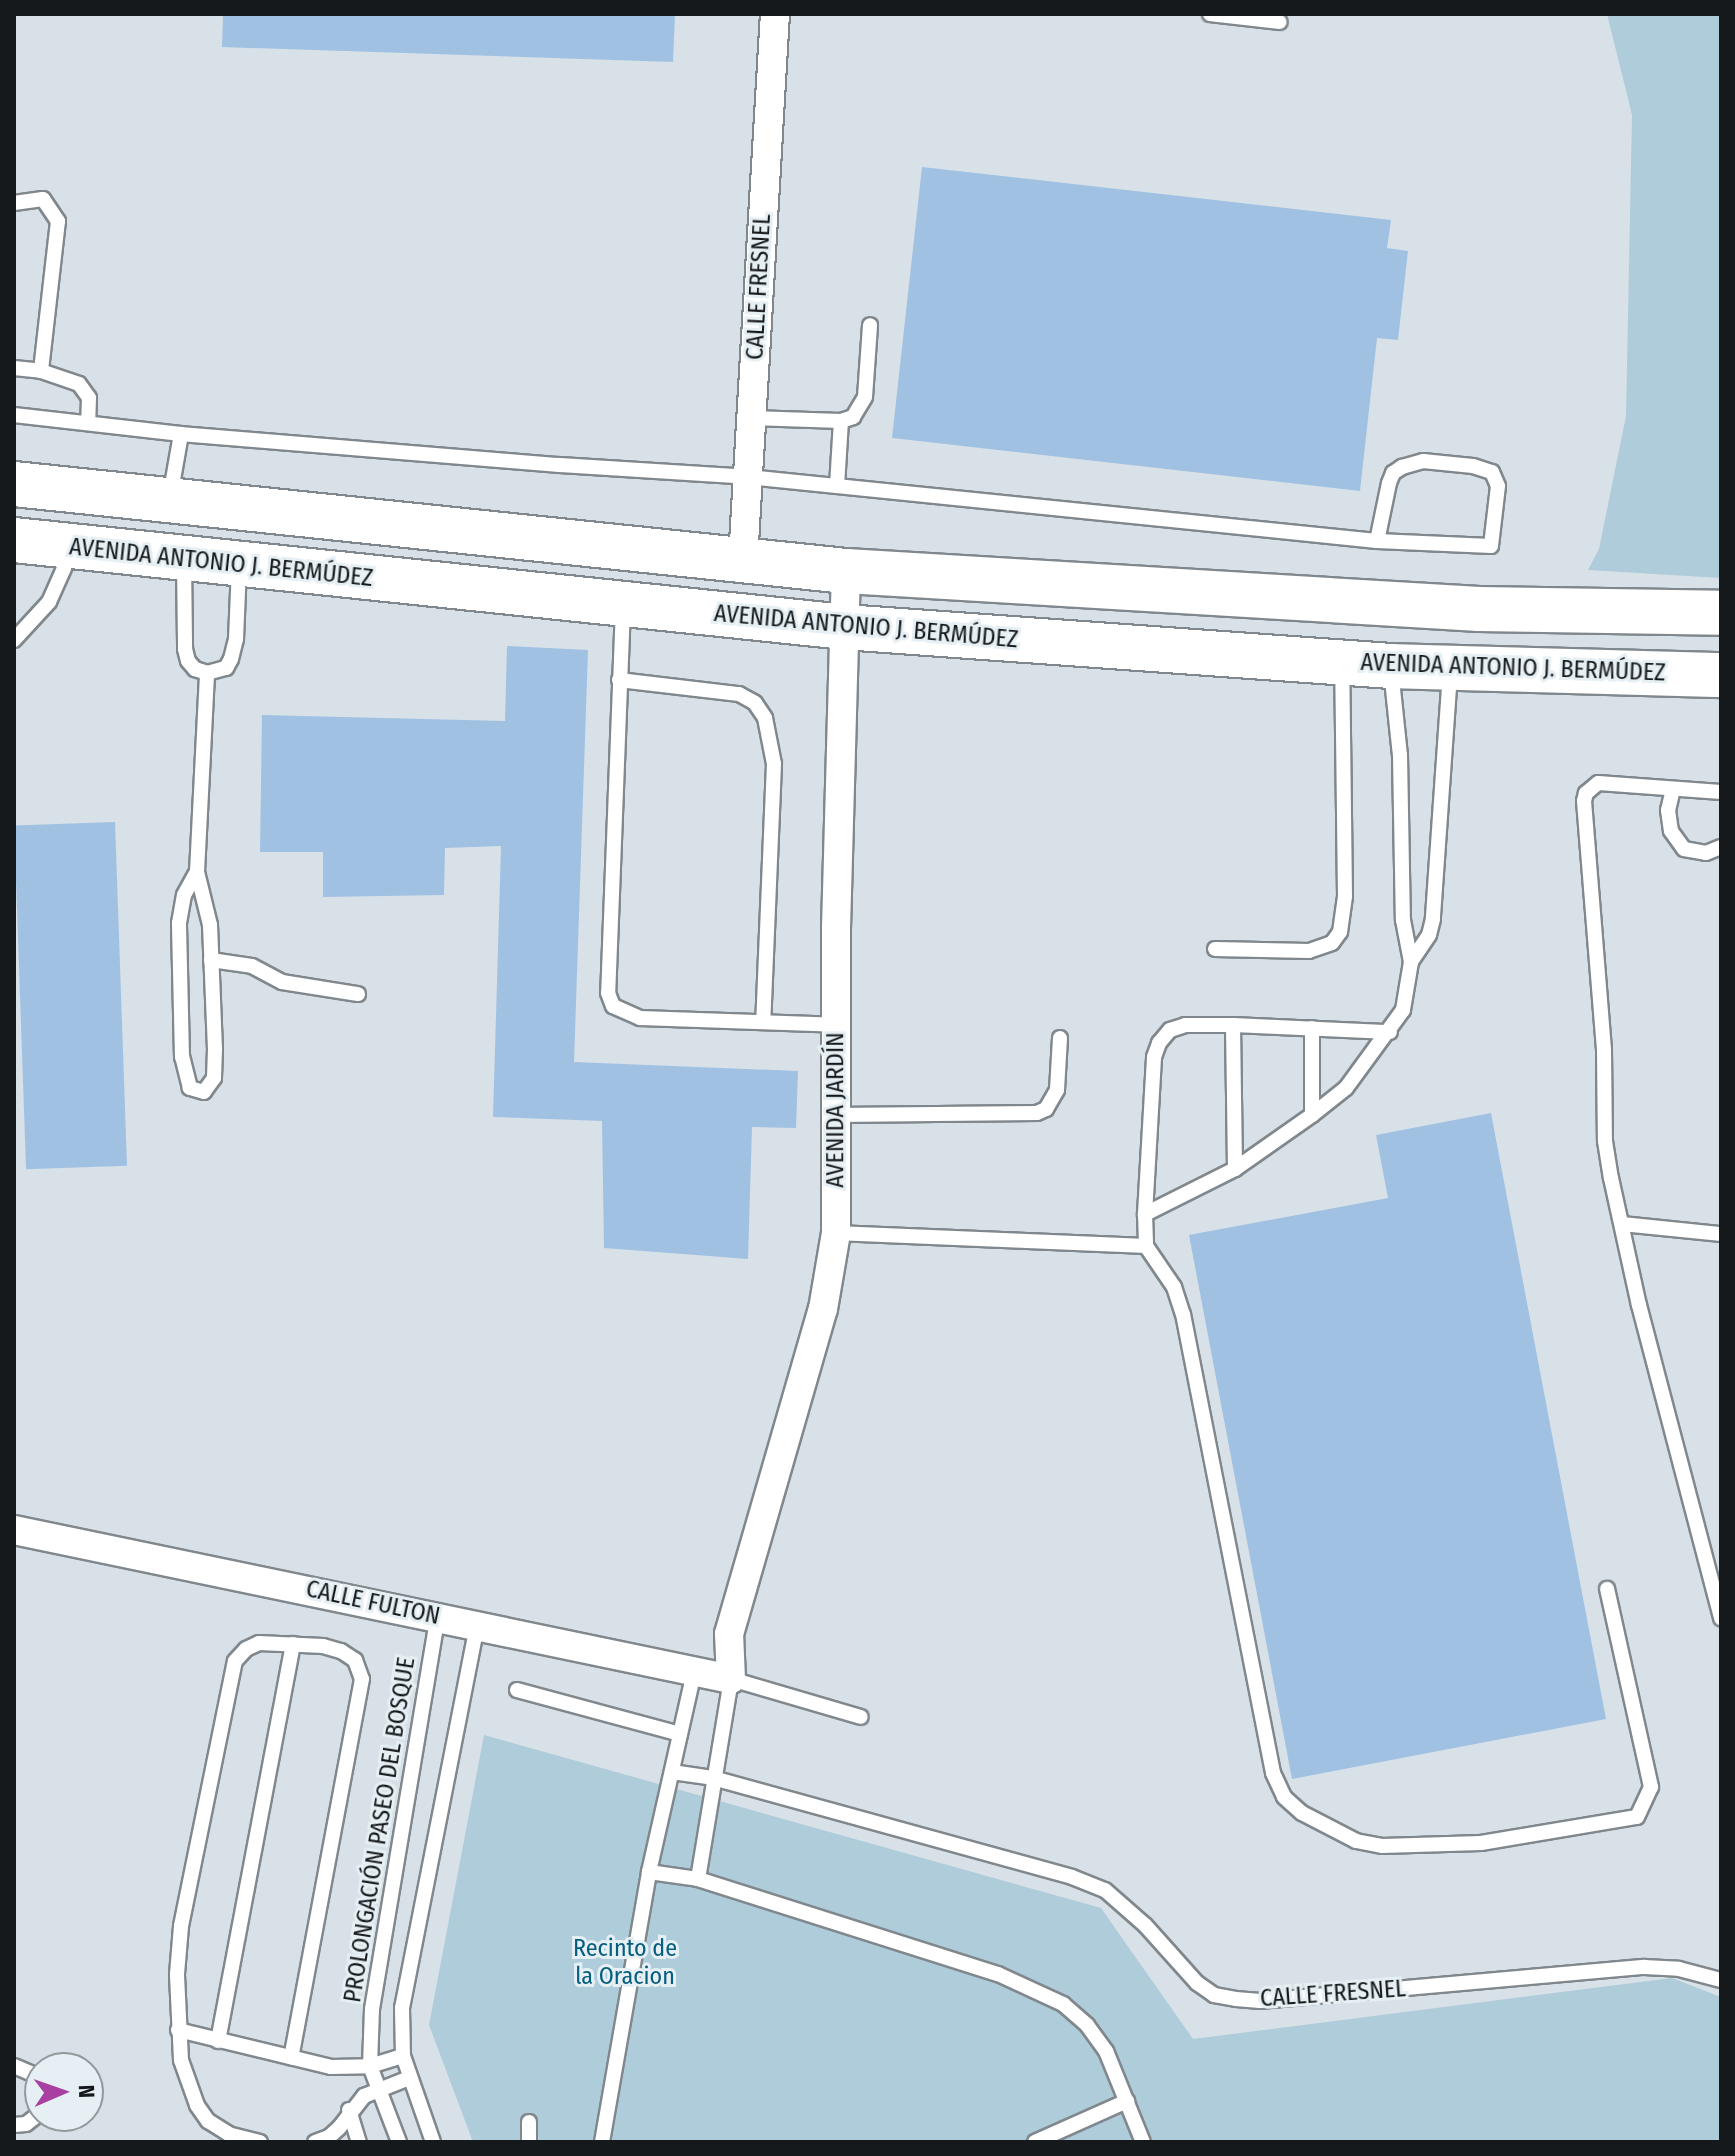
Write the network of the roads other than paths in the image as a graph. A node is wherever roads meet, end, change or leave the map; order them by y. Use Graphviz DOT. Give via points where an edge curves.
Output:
graph roads {
  1 [pos="775,14"];
  2 [pos="1210,14"];
  3 [pos="1280,22"];
  4 [pos="14,203"];
  5 [pos="870,325"];
  6 [pos="14,368"];
  7 [pos="41,371"];
  8 [pos="14,415"];
  9 [pos="751,418"];
  10 [pos="841,421"];
  11 [pos="88,422"];
  12 [pos="181,434"];
  13 [pos="748,477"];
  14 [pos="14,484"];
  15 [pos="837,486"];
  16 [pos="170,501"];
  17 [pos="338,519"];
  18 [pos="484,535"];
  19 [pos="14,540"];
  20 [pos="1377,541"];
  21 [pos="68,546"];
  22 [pos="184,557"];
  23 [pos="743,560"];
  24 [pos="239,564"];
  25 [pos="846,571"];
  26 [pos="322,574"];
  27 [pos="623,606"];
  28 [pos="1721,613"];
  29 [pos="844,627"];
  30 [pos="14,640"];
  31 [pos="1342,662"];
  32 [pos="1391,666"];
  33 [pos="1451,669"];
  34 [pos="207,673"];
  35 [pos="1721,675"];
  36 [pos="619,680"];
  37 [pos="1673,789"];
  38 [pos="1721,792"];
  39 [pos="1721,847"];
  40 [pos="197,872"];
  41 [pos="1215,949"];
  42 [pos="211,960"];
  43 [pos="1411,962"];
  44 [pos="358,994"];
  45 [pos="763,1022"];
  46 [pos="836,1025"];
  47 [pos="1233,1025"];
  48 [pos="1312,1028"];
  49 [pos="1390,1032"];
  50 [pos="1060,1038"];
  51 [pos="836,1115"];
  52 [pos="1312,1115"];
  53 [pos="1235,1169"];
  54 [pos="1145,1214"];
  55 [pos="1622,1224"];
  56 [pos="836,1233"];
  57 [pos="1721,1234"];
  58 [pos="1146,1246"];
  59 [pos="14,1530"];
  60 [pos="1713,1556"];
  61 [pos="1607,1589"];
  62 [pos="438,1616"];
  63 [pos="1721,1618"];
  64 [pos="477,1626"];
  65 [pos="729,1634"];
  66 [pos="293,1644"];
  67 [pos="694,1672"];
  68 [pos="731,1679"];
  69 [pos="517,1690"];
  70 [pos="861,1717"];
  71 [pos="680,1734"];
  72 [pos="672,1772"];
  73 [pos="713,1778"];
  74 [pos="649,1872"];
  75 [pos="698,1879"];
  76 [pos="1721,1980"];
  77 [pos="178,2030"];
  78 [pos="218,2041"];
  79 [pos="403,2056"];
  80 [pos="291,2057"];
  81 [pos="370,2066"];
  82 [pos="409,2078"];
  83 [pos="378,2089"];
  84 [pos="1127,2101"];
  85 [pos="349,2110"];
  86 [pos="529,2122"];
  87 [pos="260,2142"];
  88 [pos="315,2142"];
  89 [pos="359,2142"];
  90 [pos="399,2142"];
  91 [pos="433,2142"];
  92 [pos="529,2142"];
  93 [pos="602,2142"];
  94 [pos="1035,2142"];
  95 [pos="1143,2142"];
  1 -- 9 [label="street, CALLE FRESNEL"];
  2 -- 3 [label="lane"];
  4 -- 7 [label="lane" via="43,199 58,221"];
  5 -- 10 [label="lane" via="865,397 853,417"];
  6 -- 7 [label="lane"];
  7 -- 11 [label="lane" via="73,379 85,390"];
  8 -- 11 [label="lane"];
  9 -- 10 [label="lane"];
  9 -- 13 [label="street, CALLE FRESNEL"];
  10 -- 15 [label="lane"];
  11 -- 12 [label="lane"];
  12 -- 13 [label="lane"];
  12 -- 16 [label="lane"];
  13 -- 15 [label="lane"];
  13 -- 23 [label="street, CALLE FRESNEL"];
  14 -- 16 [label="main road"];
  15 -- 20 [label="lane"];
  16 -- 17 [label="main road"];
  17 -- 18 [label="main road"];
  17 -- 22 [label="main road" via="297,539 205,541"];
  18 -- 23 [label="main road"];
  18 -- 26 [label="main road" via="471,559 456,567 358,559"];
  19 -- 21 [label="main road, AVENIDA ANTONIO J. BERMÚDEZ"];
  20 -- 20 [label="lane" via="1389,483 1402,467 1423,461 1492,472 1498,486 1491,546"];
  21 -- 22 [label="main road, AVENIDA ANTONIO J. BERMÚDEZ"];
  21 -- 30 [label="lane" via="49,602"];
  22 -- 24 [label="main road, AVENIDA ANTONIO J. BERMÚDEZ"];
  22 -- 34 [label="lane" via="185,649 195,669"];
  23 -- 25 [label="main road"];
  24 -- 26 [label="main road, AVENIDA ANTONIO J. BERMÚDEZ"];
  24 -- 34 [label="lane" via="231,659 226,668"];
  25 -- 28 [label="main road" via="1479,609"];
  25 -- 29 [label="street, AVENIDA JARDÍN"];
  26 -- 27 [label="main road, AVENIDA ANTONIO J. BERMÚDEZ"];
  27 -- 29 [label="main road, AVENIDA ANTONIO J. BERMÚDEZ"];
  27 -- 36 [label="lane"];
  29 -- 31 [label="main road, AVENIDA ANTONIO J. BERMÚDEZ"];
  29 -- 46 [label="street, AVENIDA JARDÍN"];
  31 -- 32 [label="main road, AVENIDA ANTONIO J. BERMÚDEZ"];
  31 -- 41 [label="lane" via="1345,896 1340,932 1332,943 1309,951"];
  32 -- 33 [label="main road, AVENIDA ANTONIO J. BERMÚDEZ"];
  32 -- 43 [label="lane" via="1400,755 1403,920"];
  33 -- 35 [label="main road, AVENIDA ANTONIO J. BERMÚDEZ"];
  33 -- 43 [label="lane" via="1433,919"];
  34 -- 40 [label="lane"];
  36 -- 45 [label="lane" via="739,694 755,703 765,718 774,764"];
  36 -- 45 [label="lane" via="608,993 613,1006 640,1018"];
  37 -- 38 [label="lane"];
  37 -- 39 [label="lane" via="1671,831 1684,849 1706,853"];
  37 -- 55 [label="lane" via="1598,783 1584,801 1604,1051 1605,1141"];
  40 -- 42 [label="lane" via="207,908"];
  40 -- 42 [label="lane" via="184,895 179,923 182,1057 190,1088 197,1092 210,1088 215,1066"];
  42 -- 44 [label="lane" via="252,966 282,982"];
  43 -- 49 [label="lane" via="1403,1010"];
  45 -- 46 [label="lane"];
  46 -- 51 [label="street, AVENIDA JARDÍN"];
  47 -- 48 [label="lane"];
  47 -- 53 [label="lane"];
  47 -- 54 [label="lane" via="1185,1025 1170,1030 1159,1043"];
  48 -- 49 [label="lane"];
  48 -- 52 [label="lane"];
  49 -- 52 [label="lane" via="1346,1088"];
  50 -- 51 [label="lane" via="1057,1090 1046,1109 1037,1113"];
  51 -- 56 [label="street, AVENIDA JARDÍN"];
  52 -- 53 [label="lane"];
  53 -- 54 [label="lane"];
  54 -- 58 [label="lane"];
  55 -- 57 [label="lane"];
  55 -- 60 [label="lane" via="1639,1305"];
  56 -- 58 [label="lane"];
  56 -- 65 [label="street, AVENIDA JARDÍN" via="810,1357"];
  58 -- 61 [label="lane" via="1174,1287 1183,1314 1273,1773 1284,1797 1302,1813 1323,1827 1382,1846 1481,1843 1637,1817 1651,1787"];
  59 -- 62 [label="street, CALLE FULTON"];
  60 -- 63 [label="lane"];
  62 -- 64 [label="street, CALLE FULTON"];
  62 -- 81 [label="lane, PROLONGACIÓN PASEO DEL BOSQUE" via="376,1972"];
  64 -- 67 [label="street, CALLE FULTON"];
  64 -- 79 [label="lane, PROLONGACIÓN PASEO DEL BOSQUE" via="407,1973"];
  65 -- 67 [label="street, AVENIDA JARDÍN"];
  65 -- 68 [label="street, AVENIDA JARDÍN"];
  66 -- 77 [label="lane" via="259,1643 235,1661 181,1926"];
  66 -- 78 [label="lane"];
  66 -- 80 [label="lane" via="341,1651 355,1660 362,1679"];
  67 -- 68 [label="street, CALLE FULTON"];
  67 -- 71 [label="lane"];
  68 -- 70 [label="lane"];
  68 -- 73 [label="lane"];
  69 -- 71 [label="lane"];
  71 -- 72 [label="lane"];
  72 -- 73 [label="lane, CALLE FRESNEL"];
  72 -- 74 [label="lane"];
  73 -- 75 [label="lane"];
  73 -- 76 [label="lane, CALLE FRESNEL" via="1105,1890 1214,1995 1260,2001 1644,1967"];
  74 -- 75 [label="lane"];
  74 -- 93 [label="lane"];
  75 -- 84 [label="lane" via="1031,1986 1087,2025 1106,2051"];
  77 -- 78 [label="lane"];
  77 -- 87 [label="lane" via="190,2087 208,2121 229,2134"];
  78 -- 80 [label="lane"];
  79 -- 81 [label="lane"];
  79 -- 82 [label="lane, PROLONGACIÓN PASEO DEL BOSQUE"];
  80 -- 81 [label="lane" via="331,2067"];
  81 -- 83 [label="lane, PROLONGACIÓN PASEO DEL BOSQUE"];
  82 -- 83 [label="lane"];
  82 -- 91 [label="lane, PROLONGACIÓN PASEO DEL BOSQUE"];
  83 -- 85 [label="lane"];
  83 -- 90 [label="lane, PROLONGACIÓN PASEO DEL BOSQUE"];
  84 -- 94 [label="lane"];
  84 -- 95 [label="lane"];
  85 -- 88 [label="lane" via="339,2128"];
  85 -- 89 [label="lane"];
  86 -- 92 [label="lane"];
}
